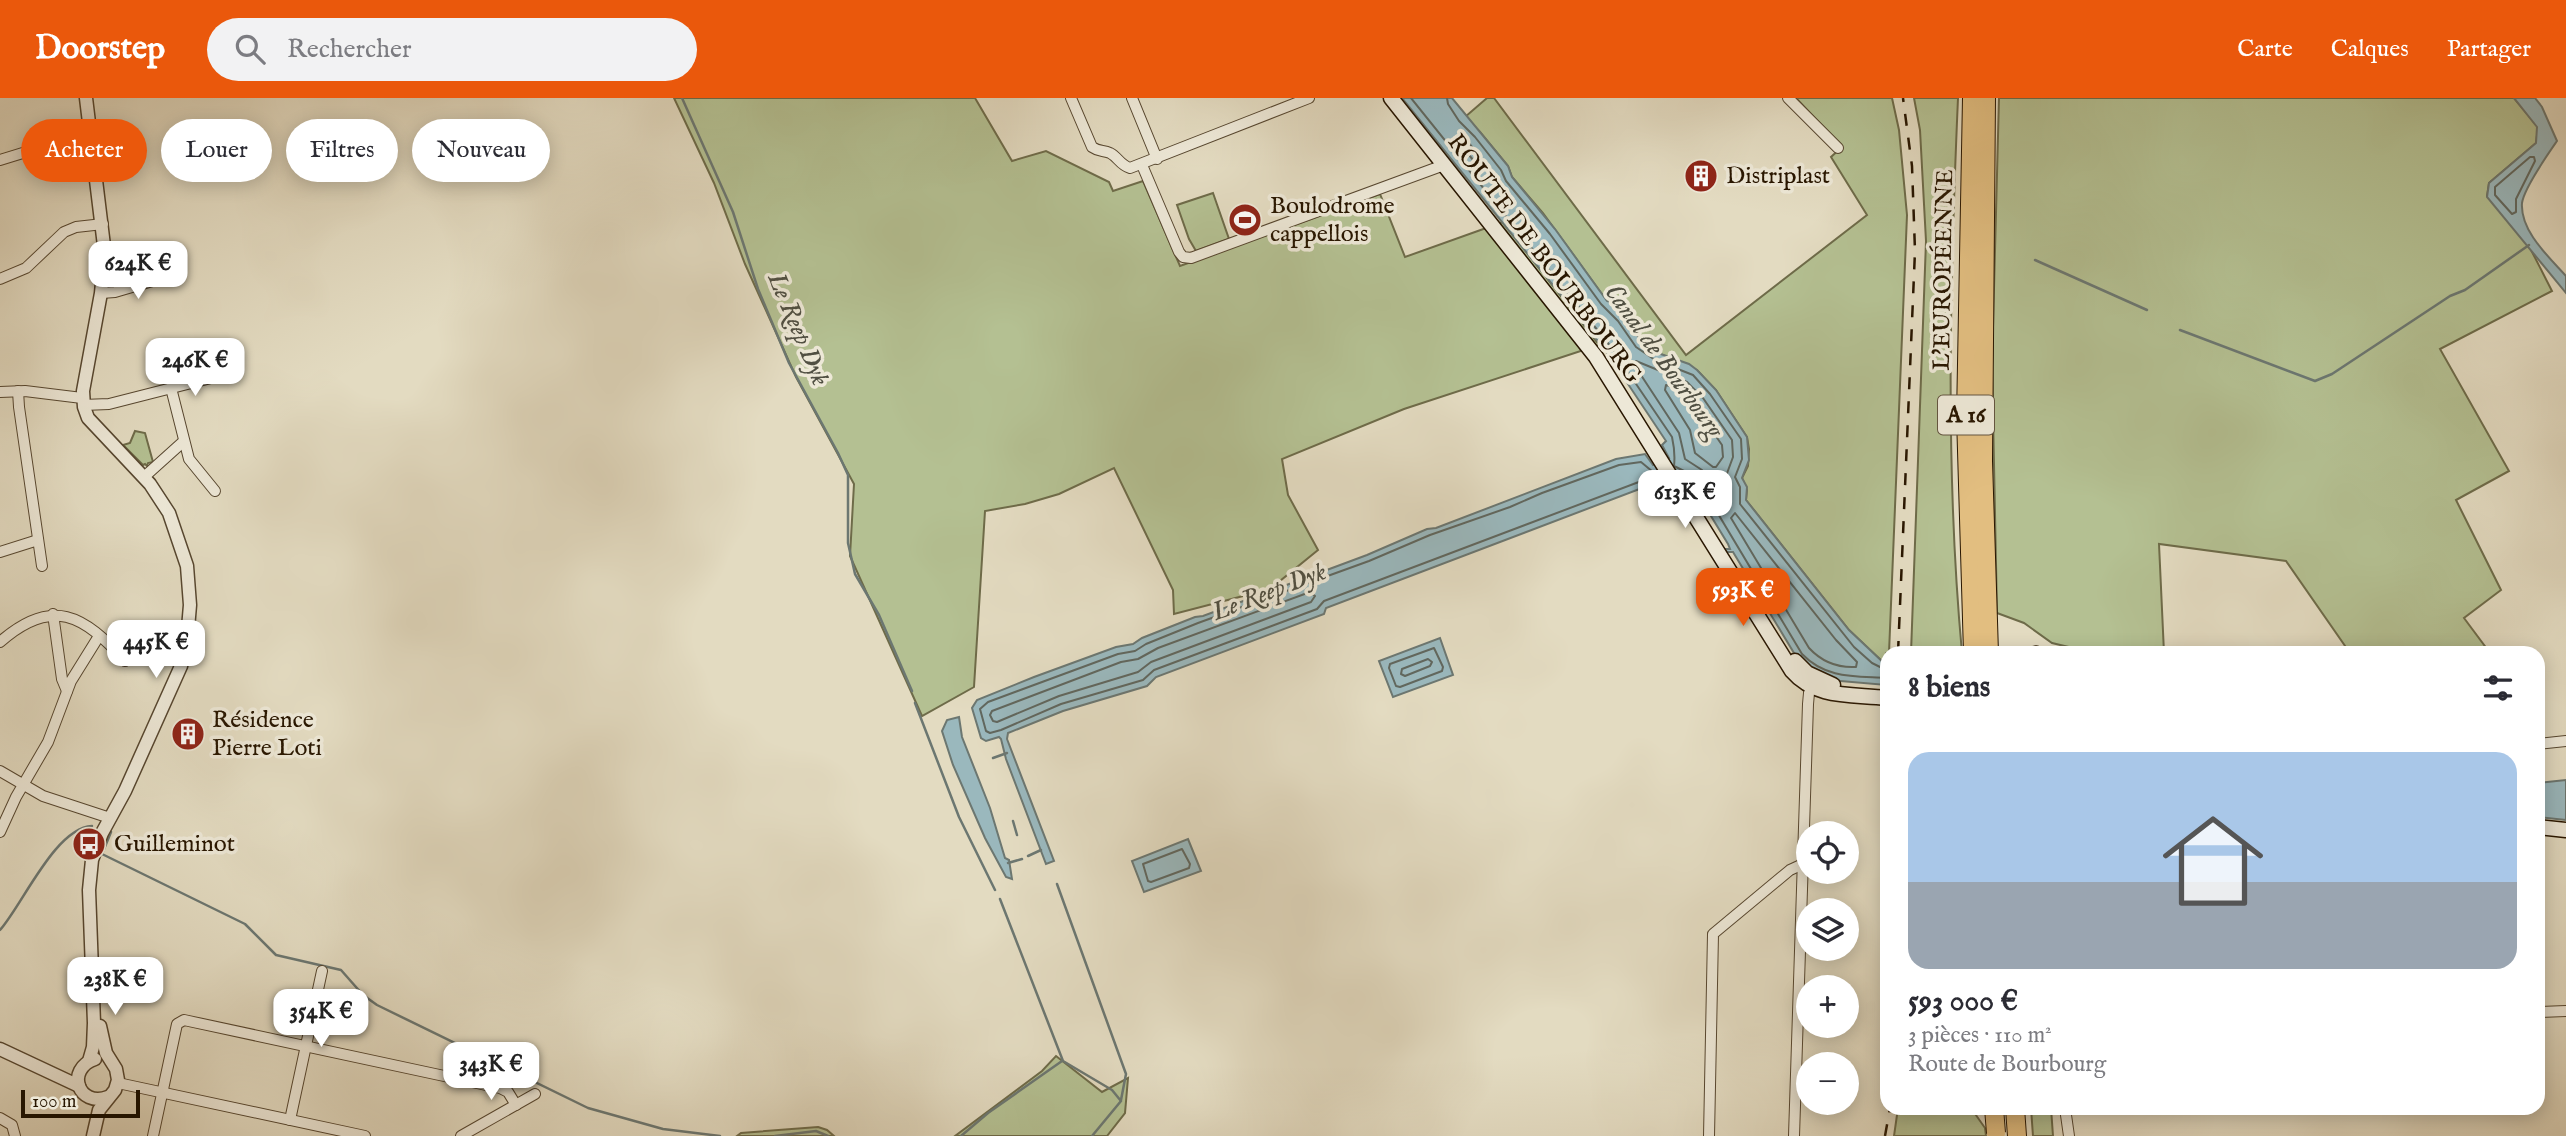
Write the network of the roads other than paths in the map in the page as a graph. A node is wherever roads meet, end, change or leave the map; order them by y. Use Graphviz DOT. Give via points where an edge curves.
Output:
graph roads {
  1 [pos="86,98"];
  2 [pos="1071,98"];
  3 [pos="1132,98"];
  4 [pos="1309,98"];
  5 [pos="1391,98"];
  6 [pos="1788,98"];
  7 [pos="1971,98"];
  8 [pos="1986,98"];
  9 [pos="89,119"];
  10 [pos="1838,148"];
  11 [pos="21,154"];
  12 [pos="1157,159"];
  13 [pos="0,160"];
  14 [pos="1142,164"];
  15 [pos="1444,165"];
  16 [pos="98,182"];
  17 [pos="103,224"];
  18 [pos="173,275"];
  19 [pos="0,279"];
  20 [pos="100,293"];
  21 [pos="211,378"];
  22 [pos="171,388"];
  23 [pos="18,391"];
  24 [pos="0,392"];
  25 [pos="83,402"];
  26 [pos="184,441"];
  27 [pos="144,477"];
  28 [pos="215,491"];
  29 [pos="38,540"];
  30 [pos="0,552"];
  31 [pos="42,566"];
  32 [pos="53,614"];
  33 [pos="99,636"];
  34 [pos="0,642"];
  35 [pos="1973,646"];
  36 [pos="1989,646"];
  37 [pos="125,661"];
  38 [pos="1813,683"];
  39 [pos="67,691"];
  40 [pos="1880,695"];
  41 [pos="2566,741"];
  42 [pos="2545,743"];
  43 [pos="0,771"];
  44 [pos="23,786"];
  45 [pos="110,818"];
  46 [pos="1804,821"];
  47 [pos="2545,828"];
  48 [pos="2566,830"];
  49 [pos="0,832"];
  50 [pos="1796,867"];
  51 [pos="1802,884"];
  52 [pos="322,971"];
  53 [pos="94,980"];
  54 [pos="2566,1011"];
  55 [pos="2545,1012"];
  56 [pos="306,1046"];
  57 [pos="0,1049"];
  58 [pos="31,1063"];
  59 [pos="111,1063"];
  60 [pos="85,1064"];
  61 [pos="118,1083"];
  62 [pos="83,1091"];
  63 [pos="162,1092"];
  64 [pos="536,1094"];
  65 [pos="108,1097"];
  66 [pos="516,1105"];
  67 [pos="2003,1115"];
  68 [pos="2018,1115"];
  69 [pos="2066,1115"];
  70 [pos="0,1118"];
  71 [pos="290,1120"];
  72 [pos="2008,1135"];
  73 [pos="15,1136"];
  74 [pos="90,1136"];
  75 [pos="153,1136"];
  76 [pos="365,1136"];
  77 [pos="461,1136"];
  78 [pos="1709,1136"];
  79 [pos="1794,1136"];
  80 [pos="2069,1136"];
  1 -- 9 [label="street"];
  2 -- 14 [label="street" via="1096,151 1113,155 1126,167"];
  3 -- 12 [label="street"];
  4 -- 12 [label="street"];
  5 -- 15 [label="main road, ROUTE DE BOURBOURG"];
  6 -- 10 [label="street"];
  7 -- 35 [label="highway, L'EUROPÉENNE / A 16" via="1966,437"];
  8 -- 36 [label="highway, L'EUROPÉENNE / A 16" via="1983,438"];
  11 -- 13 [label="street"];
  12 -- 14 [label="street"];
  14 -- 15 [label="street" via="1179,252 1187,258"];
  15 -- 38 [label="main road, ROUTE DE BOURBOURG" via="1591,350 1786,663 1798,678"];
  16 -- 17 [label="street"];
  17 -- 19 [label="street" via="64,232 26,268"];
  17 -- 20 [label="street"];
  18 -- 20 [label="street"];
  20 -- 25 [label="street"];
  21 -- 22 [label="street"];
  22 -- 25 [label="street" via="109,404"];
  22 -- 26 [label="street"];
  23 -- 24 [label="street"];
  23 -- 25 [label="street"];
  23 -- 29 [label="street"];
  25 -- 27 [label="street" via="88,418"];
  26 -- 27 [label="street"];
  26 -- 28 [label="street" via="190,461"];
  27 -- 45 [label="street" via="164,503 178,535 188,572 189,626 178,672"];
  29 -- 30 [label="street"];
  29 -- 31 [label="street"];
  32 -- 33 [label="street" via="71,618"];
  32 -- 34 [label="street" via="30,621"];
  32 -- 39 [label="street"];
  33 -- 37 [label="street"];
  33 -- 39 [label="street"];
  38 -- 40 [label="main road" via="1831,694"];
  38 -- 46 [label="street" via="1808,704"];
  39 -- 44 [label="street" via="48,742"];
  41 -- 42 [label="street"];
  43 -- 44 [label="street"];
  44 -- 45 [label="street"];
  44 -- 49 [label="street"];
  45 -- 53 [label="street" via="97,845 90,878"];
  47 -- 48 [label="main road"];
  50 -- 78 [label="street" via="1713,936"];
  51 -- 79 [label="street"];
  52 -- 56 [label="street"];
  53 -- 59 [label="street" via="103,1043"];
  53 -- 60 [label="street" via="93,1044"];
  54 -- 55 [label="street"];
  56 -- 63 [label="street" via="180,1021"];
  56 -- 66 [label="street" via="503,1089"];
  56 -- 71 [label="street"];
  57 -- 58 [label="street"];
  58 -- 60 [label="street" via="62,1068"];
  58 -- 62 [label="street"];
  59 -- 60 [label="street" via="101,1059"];
  59 -- 61 [label="street"];
  60 -- 62 [label="street" via="78,1076"];
  61 -- 63 [label="street"];
  61 -- 65 [label="street"];
  62 -- 65 [label="street" via="97,1099"];
  62 -- 74 [label="street"];
  63 -- 71 [label="street"];
  63 -- 75 [label="street"];
  64 -- 66 [label="street"];
  65 -- 74 [label="street"];
  66 -- 77 [label="street"];
  67 -- 72 [label="highway, bridge"];
  68 -- 72 [label="highway"];
  69 -- 80 [label="street"];
  70 -- 73 [label="street" via="12,1125"];
  71 -- 76 [label="street"];
}
